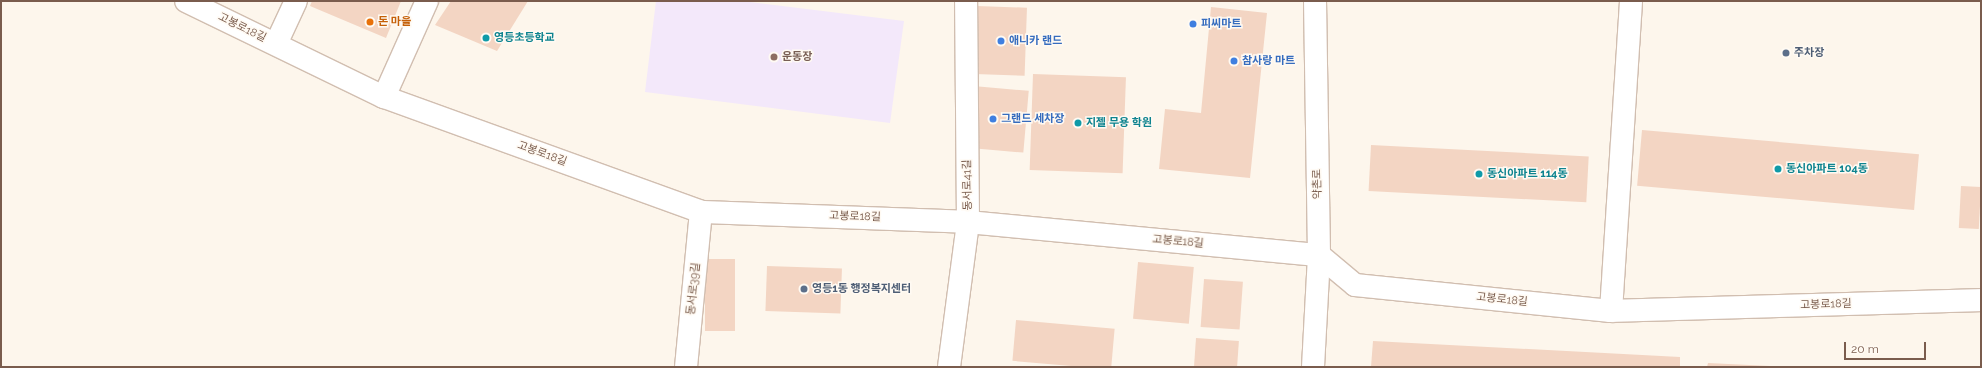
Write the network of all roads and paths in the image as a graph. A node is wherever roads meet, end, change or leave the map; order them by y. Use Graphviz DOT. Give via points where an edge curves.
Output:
graph roads {
  1 [pos="186,1"];
  2 [pos="296,1"];
  3 [pos="427,1"];
  4 [pos="966,1"];
  5 [pos="1315,1"];
  6 [pos="1631,1"];
  7 [pos="276,44"];
  8 [pos="384,97"];
  9 [pos="702,212"];
  10 [pos="968,222"];
  11 [pos="1319,255"];
  12 [pos="1981,300"];
  13 [pos="1611,311"];
  14 [pos="686,367"];
  15 [pos="950,367"];
  16 [pos="1313,367"];
  1 -- 7 [label="street, 고봉로18길"];
  2 -- 7 [label="street, 고봉로18길"];
  3 -- 8 [label="street"];
  4 -- 10 [label="street, 동서로41길"];
  5 -- 11 [label="street, 약촌로"];
  6 -- 13 [label="street"];
  7 -- 8 [label="street, 고봉로18길"];
  8 -- 9 [label="street, 고봉로18길"];
  9 -- 10 [label="street, 고봉로18길"];
  9 -- 14 [label="street, 동서로39길"];
  10 -- 11 [label="street, 고봉로18길"];
  10 -- 15 [label="street, 동서로41길"];
  11 -- 13 [label="street, 고봉로18길" via="1355,285"];
  11 -- 16 [label="street, 약촌로"];
  12 -- 13 [label="street, 고봉로18길"];
}
